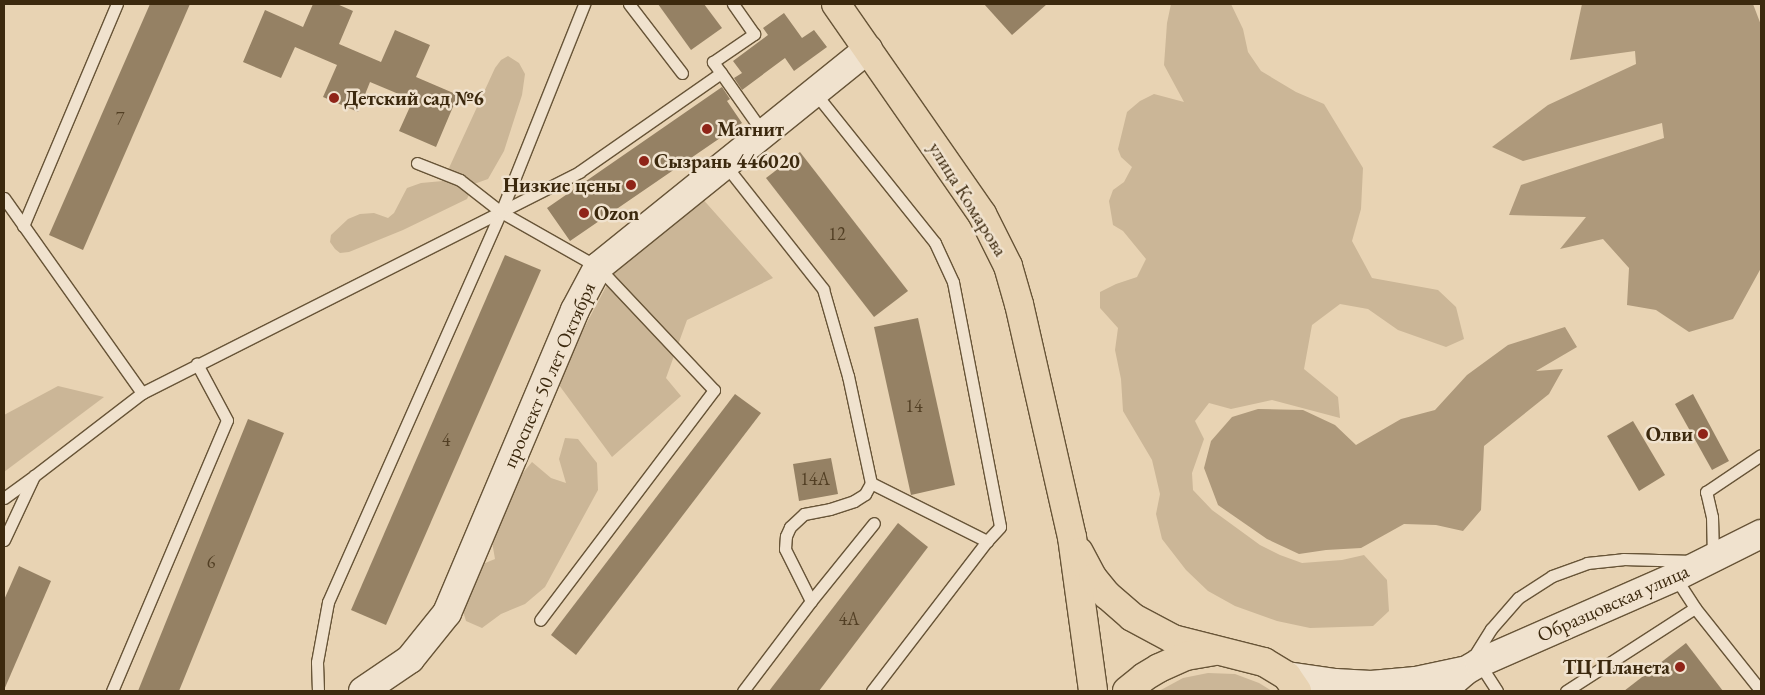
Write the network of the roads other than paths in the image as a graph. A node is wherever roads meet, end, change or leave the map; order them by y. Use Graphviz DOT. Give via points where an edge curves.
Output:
graph roads {
  1 [pos="117,4"];
  2 [pos="584,4"];
  3 [pos="629,4"];
  4 [pos="733,4"];
  5 [pos="836,4"];
  6 [pos="868,49"];
  7 [pos="682,73"];
  8 [pos="721,74"];
  9 [pos="815,93"];
  10 [pos="764,134"];
  11 [pos="417,163"];
  12 [pos="726,166"];
  13 [pos="4,198"];
  14 [pos="501,212"];
  15 [pos="22,226"];
  16 [pos="598,268"];
  17 [pos="198,364"];
  18 [pos="142,393"];
  19 [pos="1761,455"];
  20 [pos="34,476"];
  21 [pos="871,482"];
  22 [pos="4,498"];
  23 [pos="874,523"];
  24 [pos="1761,534"];
  25 [pos="1072,537"];
  26 [pos="4,540"];
  27 [pos="987,541"];
  28 [pos="1709,559"];
  29 [pos="1675,577"];
  30 [pos="811,601"];
  31 [pos="1695,608"];
  32 [pos="540,620"];
  33 [pos="1216,651"];
  34 [pos="1472,667"];
  35 [pos="1292,684"];
  36 [pos="112,691"];
  37 [pos="318,691"];
  38 [pos="363,691"];
  39 [pos="743,691"];
  40 [pos="872,691"];
  41 [pos="1093,691"];
  42 [pos="1127,691"];
  43 [pos="1442,691"];
  44 [pos="1497,691"];
  45 [pos="1566,691"];
  46 [pos="1761,691"];
  1 -- 15 [label="lane"];
  2 -- 14 [label="lane"];
  3 -- 7 [label="lane"];
  4 -- 8 [label="lane" via="754,34 713,62"];
  5 -- 6 [label="main road, улица Комарова"];
  6 -- 9 [label="street, проспект 50 лет Октября"];
  6 -- 25 [label="main road, улица Комарова" via="982,214 1008,266"];
  8 -- 10 [label="lane"];
  8 -- 14 [label="lane" via="579,172"];
  9 -- 10 [label="street, проспект 50 лет Октября"];
  9 -- 27 [label="lane" via="934,243 953,282 1000,527"];
  10 -- 12 [label="street, проспект 50 лет Октября"];
  11 -- 14 [label="lane" via="460,180"];
  12 -- 16 [label="street, проспект 50 лет Октября"];
  12 -- 21 [label="lane" via="823,289 848,376"];
  13 -- 15 [label="lane"];
  14 -- 16 [label="lane"];
  14 -- 17 [label="lane"];
  14 -- 37 [label="lane" via="328,602 317,662"];
  15 -- 18 [label="lane"];
  16 -- 32 [label="lane" via="714,390"];
  16 -- 38 [label="street, проспект 50 лет Октября" via="575,310 447,613 410,660"];
  17 -- 18 [label="lane"];
  17 -- 36 [label="lane" via="227,420"];
  18 -- 20 [label="lane"];
  19 -- 28 [label="lane" via="1706,492 1712,517"];
  20 -- 22 [label="lane"];
  20 -- 26 [label="lane"];
  21 -- 27 [label="lane"];
  21 -- 30 [label="lane" via="865,494 804,514 790,527 785,549"];
  23 -- 30 [label="lane"];
  24 -- 28 [label="street, Образцовская улица"];
  25 -- 33 [label="main road" via="1093,578 1132,617 1173,639"];
  25 -- 41 [label="main road"];
  27 -- 40 [label="lane"];
  28 -- 29 [label="street, Образцовская улица"];
  28 -- 34 [label="lane" via="1623,559 1587,563 1552,576 1518,598 1491,629"];
  29 -- 31 [label="lane"];
  29 -- 34 [label="street, Образцовская улица"];
  30 -- 39 [label="lane"];
  31 -- 45 [label="lane"];
  31 -- 46 [label="lane"];
  33 -- 35 [label="main road" via="1264,662"];
  33 -- 42 [label="main road" via="1186,656 1159,668"];
  34 -- 35 [label="street" via="1416,681 1371,685"];
  34 -- 43 [label="street"];
  34 -- 44 [label="lane"];
}
